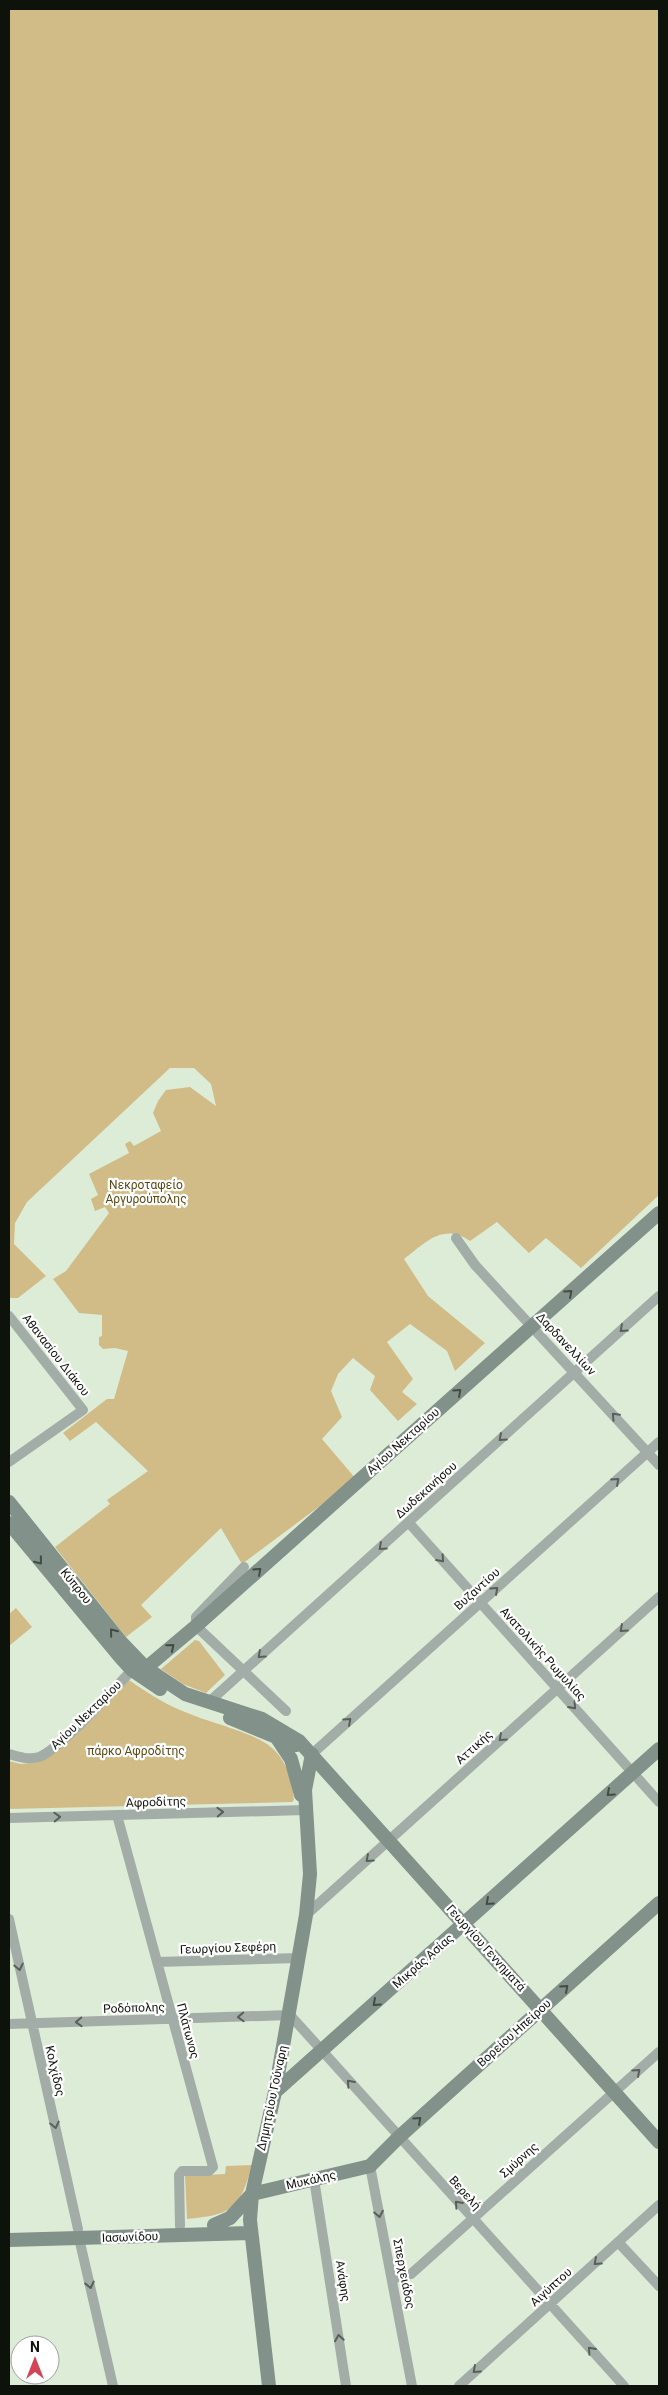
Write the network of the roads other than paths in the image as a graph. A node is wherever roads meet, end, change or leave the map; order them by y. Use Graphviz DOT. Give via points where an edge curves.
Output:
graph roads {
  1 [pos="659,1213"];
  2 [pos="456,1238"];
  3 [pos="659,1296"];
  4 [pos="9,1316"];
  5 [pos="532,1326"];
  6 [pos="575,1372"];
  7 [pos="659,1442"];
  8 [pos="648,1452"];
  9 [pos="9,1462"];
  10 [pos="659,1465"];
  11 [pos="9,1502"];
  12 [pos="408,1522"];
  13 [pos="9,1523"];
  14 [pos="244,1568"];
  15 [pos="659,1597"];
  16 [pos="480,1603"];
  17 [pos="196,1626"];
  18 [pos="146,1668"];
  19 [pos="132,1670"];
  20 [pos="244,1670"];
  21 [pos="558,1688"];
  22 [pos="209,1702"];
  23 [pos="286,1711"];
  24 [pos="277,1738"];
  25 [pos="659,1749"];
  26 [pos="9,1754"];
  27 [pos="312,1754"];
  28 [pos="633,1772"];
  29 [pos="659,1802"];
  30 [pos="305,1810"];
  31 [pos="117,1815"];
  32 [pos="9,1818"];
  33 [pos="389,1840"];
  34 [pos="659,1902"];
  35 [pos="306,1915"];
  36 [pos="9,1919"];
  37 [pos="465,1925"];
  38 [pos="299,1958"];
  39 [pos="157,1962"];
  40 [pos="541,2010"];
  41 [pos="290,2015"];
  42 [pos="171,2019"];
  43 [pos="32,2023"];
  44 [pos="9,2024"];
  45 [pos="322,2051"];
  46 [pos="659,2052"];
  47 [pos="275,2092"];
  48 [pos="615,2092"];
  49 [pos="399,2138"];
  50 [pos="659,2142"];
  51 [pos="370,2166"];
  52 [pos="314,2179"];
  53 [pos="252,2194"];
  54 [pos="659,2206"];
  55 [pos="472,2220"];
  56 [pos="180,2226"];
  57 [pos="218,2229"];
  58 [pos="250,2229"];
  59 [pos="9,2231"];
  60 [pos="79,2234"];
  61 [pos="9,2240"];
  62 [pos="618,2242"];
  63 [pos="255,2272"];
  64 [pos="392,2279"];
  65 [pos="659,2286"];
  66 [pos="549,2305"];
  67 [pos="113,2386"];
  68 [pos="269,2386"];
  69 [pos="346,2386"];
  70 [pos="412,2386"];
  71 [pos="458,2386"];
  72 [pos="624,2386"];
  5 -- 1 [label="street, Αγίου Νεκταρίου, one-way"];
  2 -- 5 [label="street, Δαρδανελλίων" via="475,1265"];
  3 -- 6 [label="street, Δωδεκανήσου, one-way"];
  4 -- 9 [label="street, Αθανασίου Διάκου" via="83,1410"];
  5 -- 6 [label="street, Δαρδανελλίων"];
  17 -- 5 [label="street, Αγίου Νεκταρίου, one-way"];
  8 -- 6 [label="street, Δαρδανελλίων, one-way"];
  6 -- 12 [label="street, Δωδεκανήσου, one-way"];
  7 -- 8 [label="street, Βυζαντίου"];
  8 -- 10 [label="street, Δαρδανελλίων"];
  16 -- 8 [label="street, Βυζαντίου, one-way"];
  18 -- 11 [label="street, Κύπρου, one-way" via="121,1642"];
  12 -- 16 [label="street, Ανατολικής Ρωμυλίας, one-way"];
  12 -- 20 [label="street, Δωδεκανήσου, one-way"];
  13 -- 19 [label="street, Κύπρου, one-way"];
  14 -- 17 [label="street" via="196,1617"];
  15 -- 21 [label="street, Αττικής, one-way"];
  16 -- 21 [label="street, Ανατολικής Ρωμυλίας"];
  27 -- 16 [label="street, Βυζαντίου, one-way"];
  18 -- 17 [label="street, Αγίου Νεκταρίου, one-way"];
  17 -- 20 [label="street"];
  18 -- 19 [label="street"];
  18 -- 22 [label="street, Γεωργίου Γεννηματά" via="177,1689"];
  19 -- 24 [label="street, Γεωργίου Γεννηματά" via="179,1700"];
  19 -- 26 [label="street, Αγίου Νεκταρίου" via="47,1753 31,1758"];
  20 -- 22 [label="street, Δωδεκανήσου"];
  20 -- 23 [label="street"];
  21 -- 28 [label="street, Ανατολικής Ρωμυλίας, one-way"];
  21 -- 33 [label="street, Αττικής, one-way"];
  22 -- 27 [label="street, Γεωργίου Γεννηματά" via="262,1719 300,1740"];
  24 -- 27 [label="street, Γεωργίου Γεννηματά"];
  24 -- 30 [label="street" via="291,1759"];
  25 -- 28 [label="street, Μικράς Ασίας"];
  27 -- 30 [label="street"];
  27 -- 33 [label="street, Γεωργίου Γεννηματά"];
  28 -- 29 [label="street, Ανατολικής Ρωμυλίας"];
  28 -- 37 [label="street, Μικράς Ασίας, one-way"];
  31 -- 30 [label="street, Αφροδίτης, one-way"];
  30 -- 35 [label="street, Δημητρίου Γούναρη" via="310,1874"];
  32 -- 31 [label="street, Αφροδίτης, one-way"];
  31 -- 39 [label="street, Πλάτωνος"];
  33 -- 35 [label="street, Αττικής, one-way"];
  33 -- 37 [label="street, Γεωργίου Γεννηματά"];
  40 -- 34 [label="street, Βορείου Ηπείρου, one-way"];
  35 -- 38 [label="street, Δημητρίου Γούναρη"];
  36 -- 43 [label="street, Κολχίδος, one-way"];
  37 -- 40 [label="street, Γεωργίου Γεννηματά"];
  37 -- 45 [label="street, Μικράς Ασίας, one-way"];
  38 -- 39 [label="street, Γεωργίου Σεφέρη"];
  38 -- 41 [label="street, Δημητρίου Γούναρη"];
  39 -- 42 [label="street, Πλάτωνος"];
  40 -- 48 [label="street, Γεωργίου Γεννηματά"];
  49 -- 40 [label="street, Βορείου Ηπείρου, one-way"];
  41 -- 42 [label="street, Ροδόπολης, one-way"];
  41 -- 45 [label="street, Βερελή"];
  41 -- 47 [label="street, Δημητρίου Γούναρη"];
  42 -- 43 [label="street, Ροδόπολης, one-way"];
  42 -- 56 [label="street, Πλάτωνος" via="213,2167 209,2171 182,2171 179,2175"];
  43 -- 44 [label="street, Ροδόπολης"];
  43 -- 60 [label="street, Κολχίδος, one-way"];
  45 -- 47 [label="street, Μικράς Ασίας"];
  49 -- 45 [label="street, Βερελή, one-way"];
  48 -- 46 [label="street, Σμύρνης, one-way"];
  47 -- 53 [label="street, Δημητρίου Γούναρη"];
  48 -- 50 [label="street, Γεωργίου Γεννηματά"];
  48 -- 55 [label="street, Σμύρνης"];
  49 -- 51 [label="street, Βορείου Ηπείρου"];
  55 -- 49 [label="street, Βερελή, one-way"];
  51 -- 52 [label="street, Μυκάλης"];
  51 -- 64 [label="street, Σπερχειάδος, one-way"];
  52 -- 53 [label="street, Μυκάλης"];
  69 -- 52 [label="street, Ανάφης, one-way"];
  53 -- 57 [label="street"];
  53 -- 58 [label="street, Δημητρίου Γούναρη"];
  54 -- 62 [label="street, Αιγύπτου"];
  55 -- 64 [label="street, Σμύρνης" via="411,2274"];
  55 -- 66 [label="street, Βερελή"];
  56 -- 57 [label="street, Ιασωνίδου"];
  56 -- 60 [label="street, Ιασωνίδου"];
  57 -- 58 [label="street, Ιασωνίδου"];
  57 -- 60 [label="street, Ιασωνίδου"];
  57 -- 63 [label="street" via="242,2245"];
  58 -- 63 [label="street, Δημητρίου Γούναρη"];
  59 -- 60 [label="street, Ιασωνίδου"];
  60 -- 61 [label="street, Ιασωνίδου"];
  60 -- 67 [label="street, Κολχίδος, one-way"];
  62 -- 65 [label="street"];
  62 -- 66 [label="street, Αιγύπτου, one-way"];
  63 -- 68 [label="street, Δημητρίου Γούναρη"];
  64 -- 70 [label="street, Σπερχειάδος"];
  66 -- 71 [label="street, Αιγύπτου, one-way"];
  72 -- 66 [label="street, Βερελή, one-way"];
}
